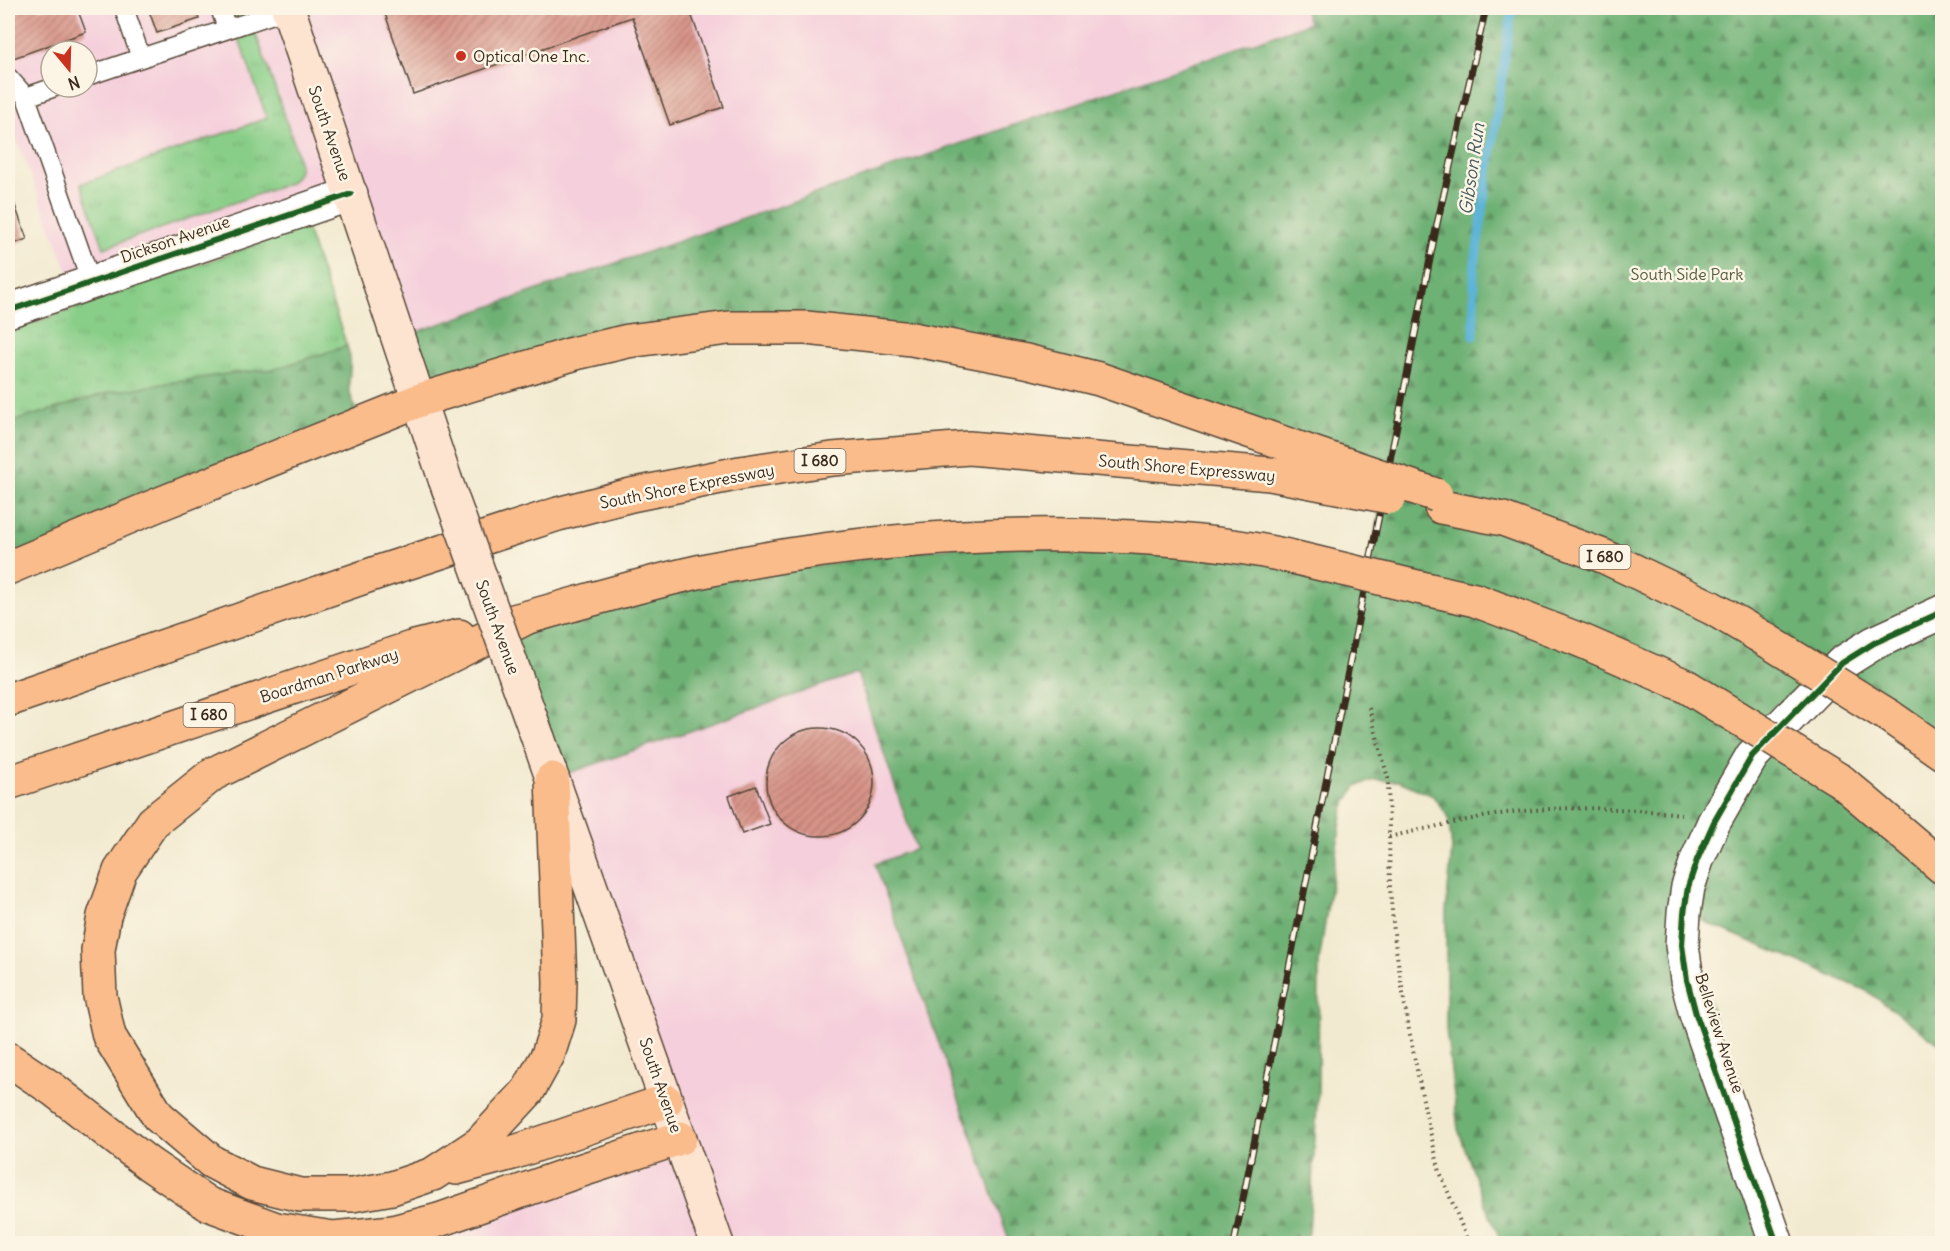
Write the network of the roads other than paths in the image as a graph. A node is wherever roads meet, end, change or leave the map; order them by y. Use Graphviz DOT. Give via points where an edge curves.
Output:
graph roads {
  1 [pos="220,8"];
  2 [pos="288,8"];
  3 [pos="128,9"];
  4 [pos="227,29"];
  5 [pos="141,58"];
  6 [pos="99,72"];
  7 [pos="8,77"];
  8 [pos="39,93"];
  9 [pos="26,97"];
  10 [pos="351,194"];
  11 [pos="91,282"];
  12 [pos="8,310"];
  13 [pos="420,400"];
  14 [pos="1438,501"];
  15 [pos="8,568"];
  16 [pos="1942,612"];
  17 [pos="526,618"];
  18 [pos="8,700"];
  19 [pos="1942,753"];
  20 [pos="552,780"];
  21 [pos="8,783"];
  22 [pos="1942,867"];
  23 [pos="8,1059"];
  24 [pos="666,1101"];
  25 [pos="680,1138"];
  26 [pos="433,1174"];
  27 [pos="717,1244"];
  28 [pos="1777,1244"];
  1 -- 4 [label="lane"];
  2 -- 4 [label="lane"];
  2 -- 10 [label="main road, South Avenue"];
  3 -- 5 [label="lane"];
  4 -- 5 [label="lane"];
  5 -- 6 [label="lane"];
  7 -- 9 [label="lane"];
  8 -- 9 [label="lane"];
  9 -- 11 [label="lane"];
  10 -- 11 [label="street, Dickson Avenue"];
  10 -- 13 [label="main road, South Avenue"];
  11 -- 12 [label="street, Dickson Avenue"];
  13 -- 14 [label="highway, bridge" via="628,341 729,328 806,328 912,339 1099,379"];
  13 -- 15 [label="highway"];
  13 -- 20 [label="main road, South Avenue, bridge"];
  14 -- 18 [label="highway, South Shore Expressway / I 680, bridge" via="1270,474 969,448 832,459 740,473 558,514"];
  14 -- 19 [label="highway, South Shore Expressway / I 680, bridge" via="1503,519 1603,556 1712,608 1889,716"];
  16 -- 28 [label="street, Belleview Avenue" via="1874,643 1842,663 1752,756 1714,822 1688,887 1683,945 1687,980"];
  17 -- 21 [label="highway, Boardman Parkway / I 680" via="411,648"];
  17 -- 22 [label="highway, I 680, bridge" via="711,569 816,550 943,537 1050,534 1150,538 1256,549 1475,600 1686,686 1841,781"];
  17 -- 26 [label="highway" via="213,774 153,822 120,871 104,916 98,950 100,996 109,1036 158,1116 212,1162 252,1183 300,1194 352,1196"];
  20 -- 24 [label="main road, South Avenue"];
  20 -- 26 [label="highway" via="561,982 559,1020 548,1055 528,1091 480,1143"];
  23 -- 25 [label="highway" via="208,1204 276,1229 333,1238 393,1232 439,1220"];
  24 -- 25 [label="main road, South Avenue"];
  24 -- 26 [label="highway" via="512,1153"];
  25 -- 27 [label="main road, South Avenue"];
}
